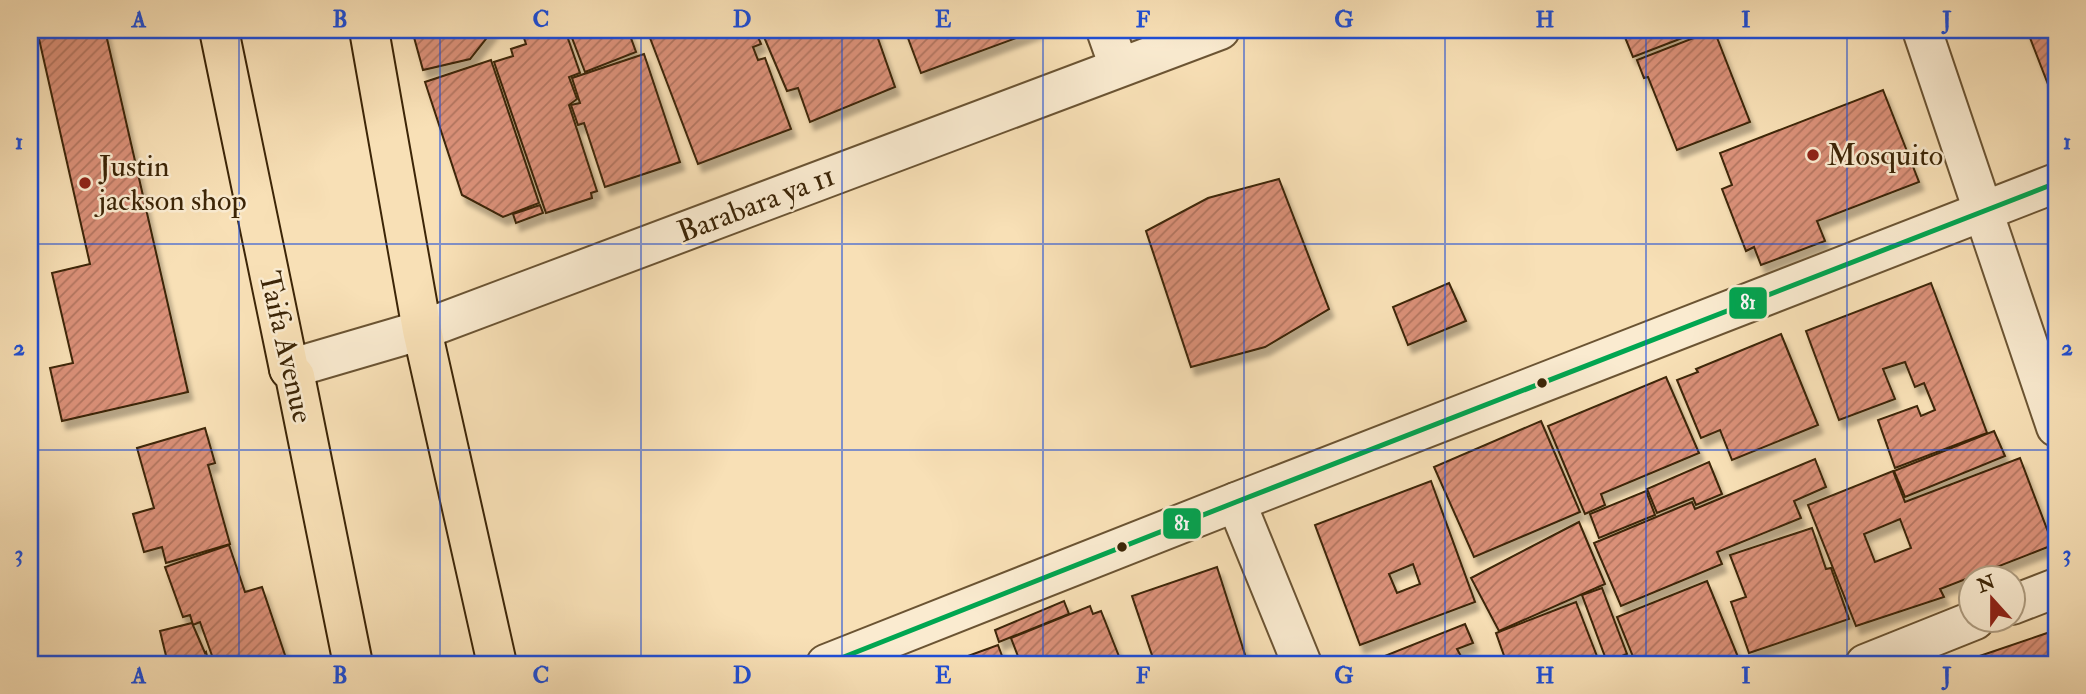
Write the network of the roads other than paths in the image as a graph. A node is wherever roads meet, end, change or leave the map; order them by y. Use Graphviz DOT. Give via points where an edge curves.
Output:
graph roads {
  1 [pos="219,30"];
  2 [pos="369,30"];
  3 [pos="1106,30"];
  4 [pos="1220,30"];
  5 [pos="1922,30"];
  6 [pos="1119,67"];
  7 [pos="2056,183"];
  8 [pos="1983,212"];
  9 [pos="422,330"];
  10 [pos="289,369"];
  11 [pos="2056,428"];
  12 [pos="1236,502"];
  13 [pos="2056,588"];
  14 [pos="2026,600"];
  15 [pos="1956,628"];
  16 [pos="353,664"];
  17 [pos="497,664"];
  18 [pos="826,664"];
  19 [pos="1302,664"];
  20 [pos="1865,664"];
  1 -- 10 [label="main road, Taifa Avenue"];
  2 -- 9 [label="main road"];
  3 -- 6 [label="street"];
  4 -- 6 [label="street, Barabara ya 11"];
  5 -- 8 [label="street"];
  6 -- 9 [label="street, Barabara ya 11"];
  7 -- 8 [label="street"];
  8 -- 11 [label="street"];
  8 -- 12 [label="street"];
  9 -- 10 [label="street, Barabara ya 11"];
  9 -- 17 [label="main road"];
  10 -- 16 [label="main road, Taifa Avenue" via="295,376"];
  12 -- 18 [label="street"];
  12 -- 19 [label="street"];
  13 -- 14 [label="street"];
  15 -- 20 [label="street"];
}
